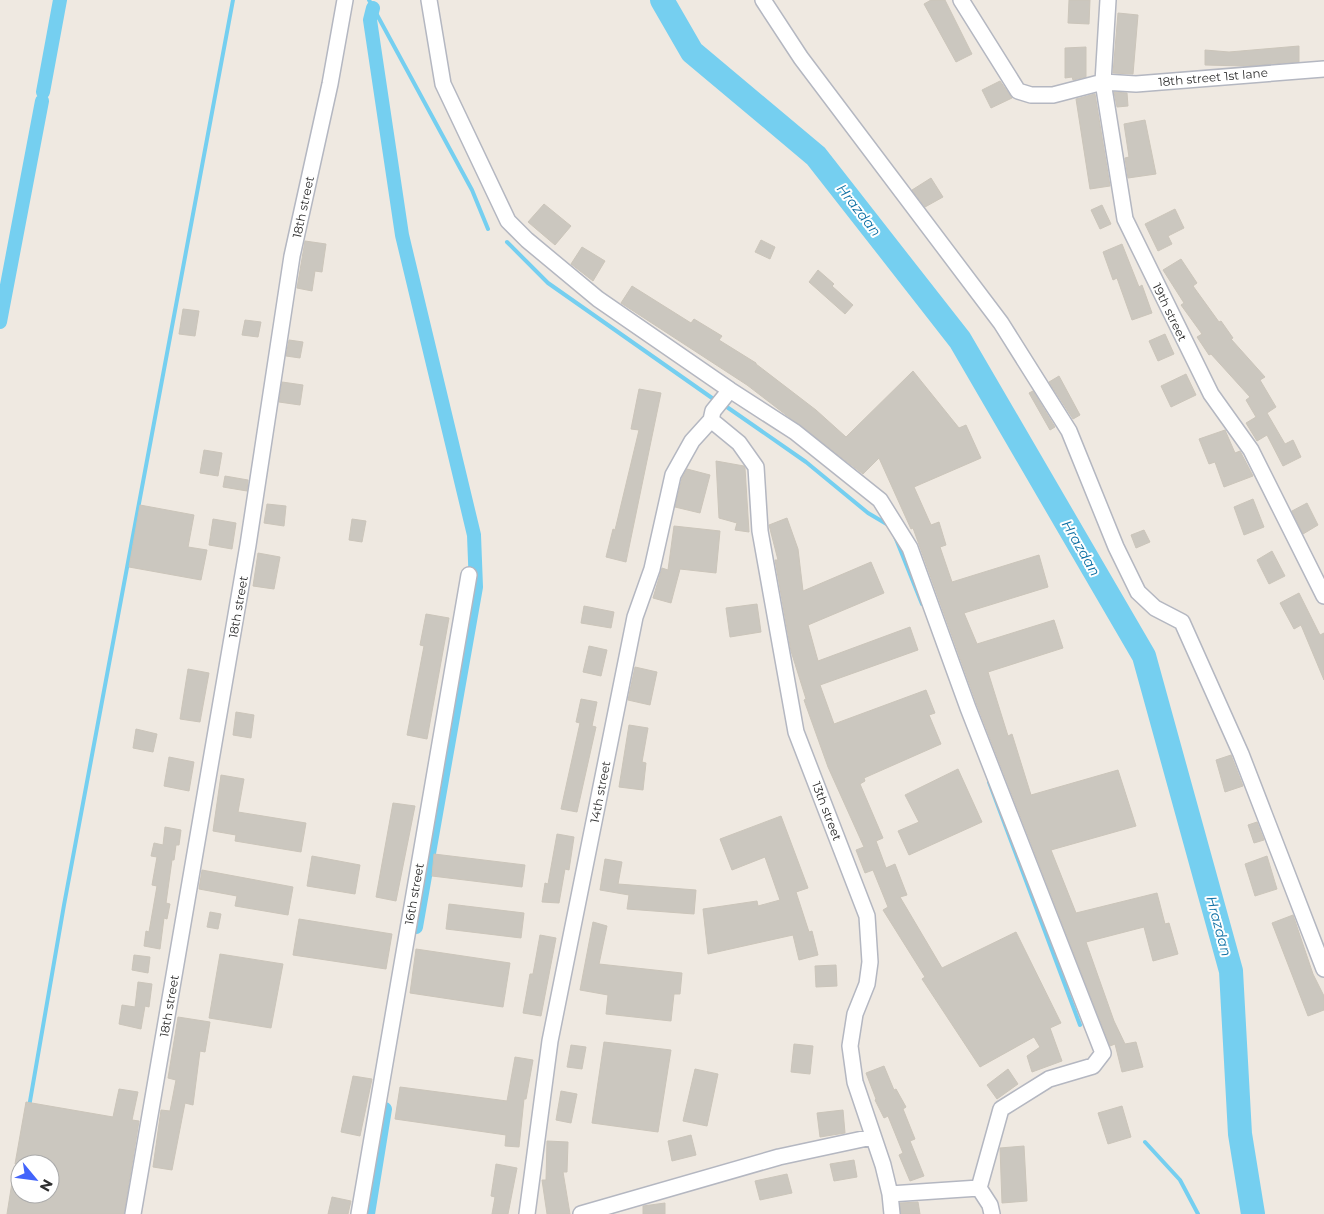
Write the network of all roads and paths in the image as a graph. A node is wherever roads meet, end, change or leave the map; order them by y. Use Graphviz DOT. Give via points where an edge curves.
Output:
graph roads {
  1 [pos="345,0"];
  2 [pos="430,0"];
  3 [pos="763,0"];
  4 [pos="960,0"];
  5 [pos="1108,0"];
  6 [pos="1324,69"];
  7 [pos="1103,82"];
  8 [pos="730,390"];
  9 [pos="711,420"];
  10 [pos="469,575"];
  11 [pos="1324,596"];
  12 [pos="1324,969"];
  13 [pos="872,1137"];
  14 [pos="979,1188"];
  15 [pos="890,1194"];
  16 [pos="134,1214"];
  17 [pos="359,1214"];
  18 [pos="527,1214"];
  19 [pos="581,1214"];
  20 [pos="892,1214"];
  21 [pos="992,1214"];
  1 -- 16 [label="street, 18th street" via="292,256 248,545"];
  2 -- 8 [label="street" via="443,84 508,221 598,299"];
  3 -- 12 [label="street" via="801,58 1002,323 1069,431 1138,592 1155,608 1182,622 1241,754"];
  4 -- 7 [label="street, 18th street 1st lane" via="1018,91 1053,95"];
  5 -- 7 [label="street, 19th street"];
  6 -- 7 [label="street, 18th street 1st lane" via="1136,84"];
  7 -- 11 [label="street, 19th street" via="1125,219 1211,394 1251,450"];
  8 -- 9 [label="street, 14th street" via="713,410"];
  8 -- 14 [label="street" via="795,432 880,500 910,548 968,708 1103,1053 1093,1066 1049,1079 1000,1110"];
  9 -- 13 [label="street, 13th street" via="739,443 756,467 760,531 796,732 868,916 870,962 867,984 855,1014 850,1046 854,1082"];
  9 -- 18 [label="street, 14th street" via="692,441 672,474 652,568 636,617 550,1041"];
  10 -- 17 [label="street, 16th street"];
  13 -- 15 [label="street, 13th street"];
  13 -- 19 [label="street" via="779,1157"];
  14 -- 15 [label="street"];
  14 -- 21 [label="street"];
  15 -- 20 [label="street, 13th street"];
}
